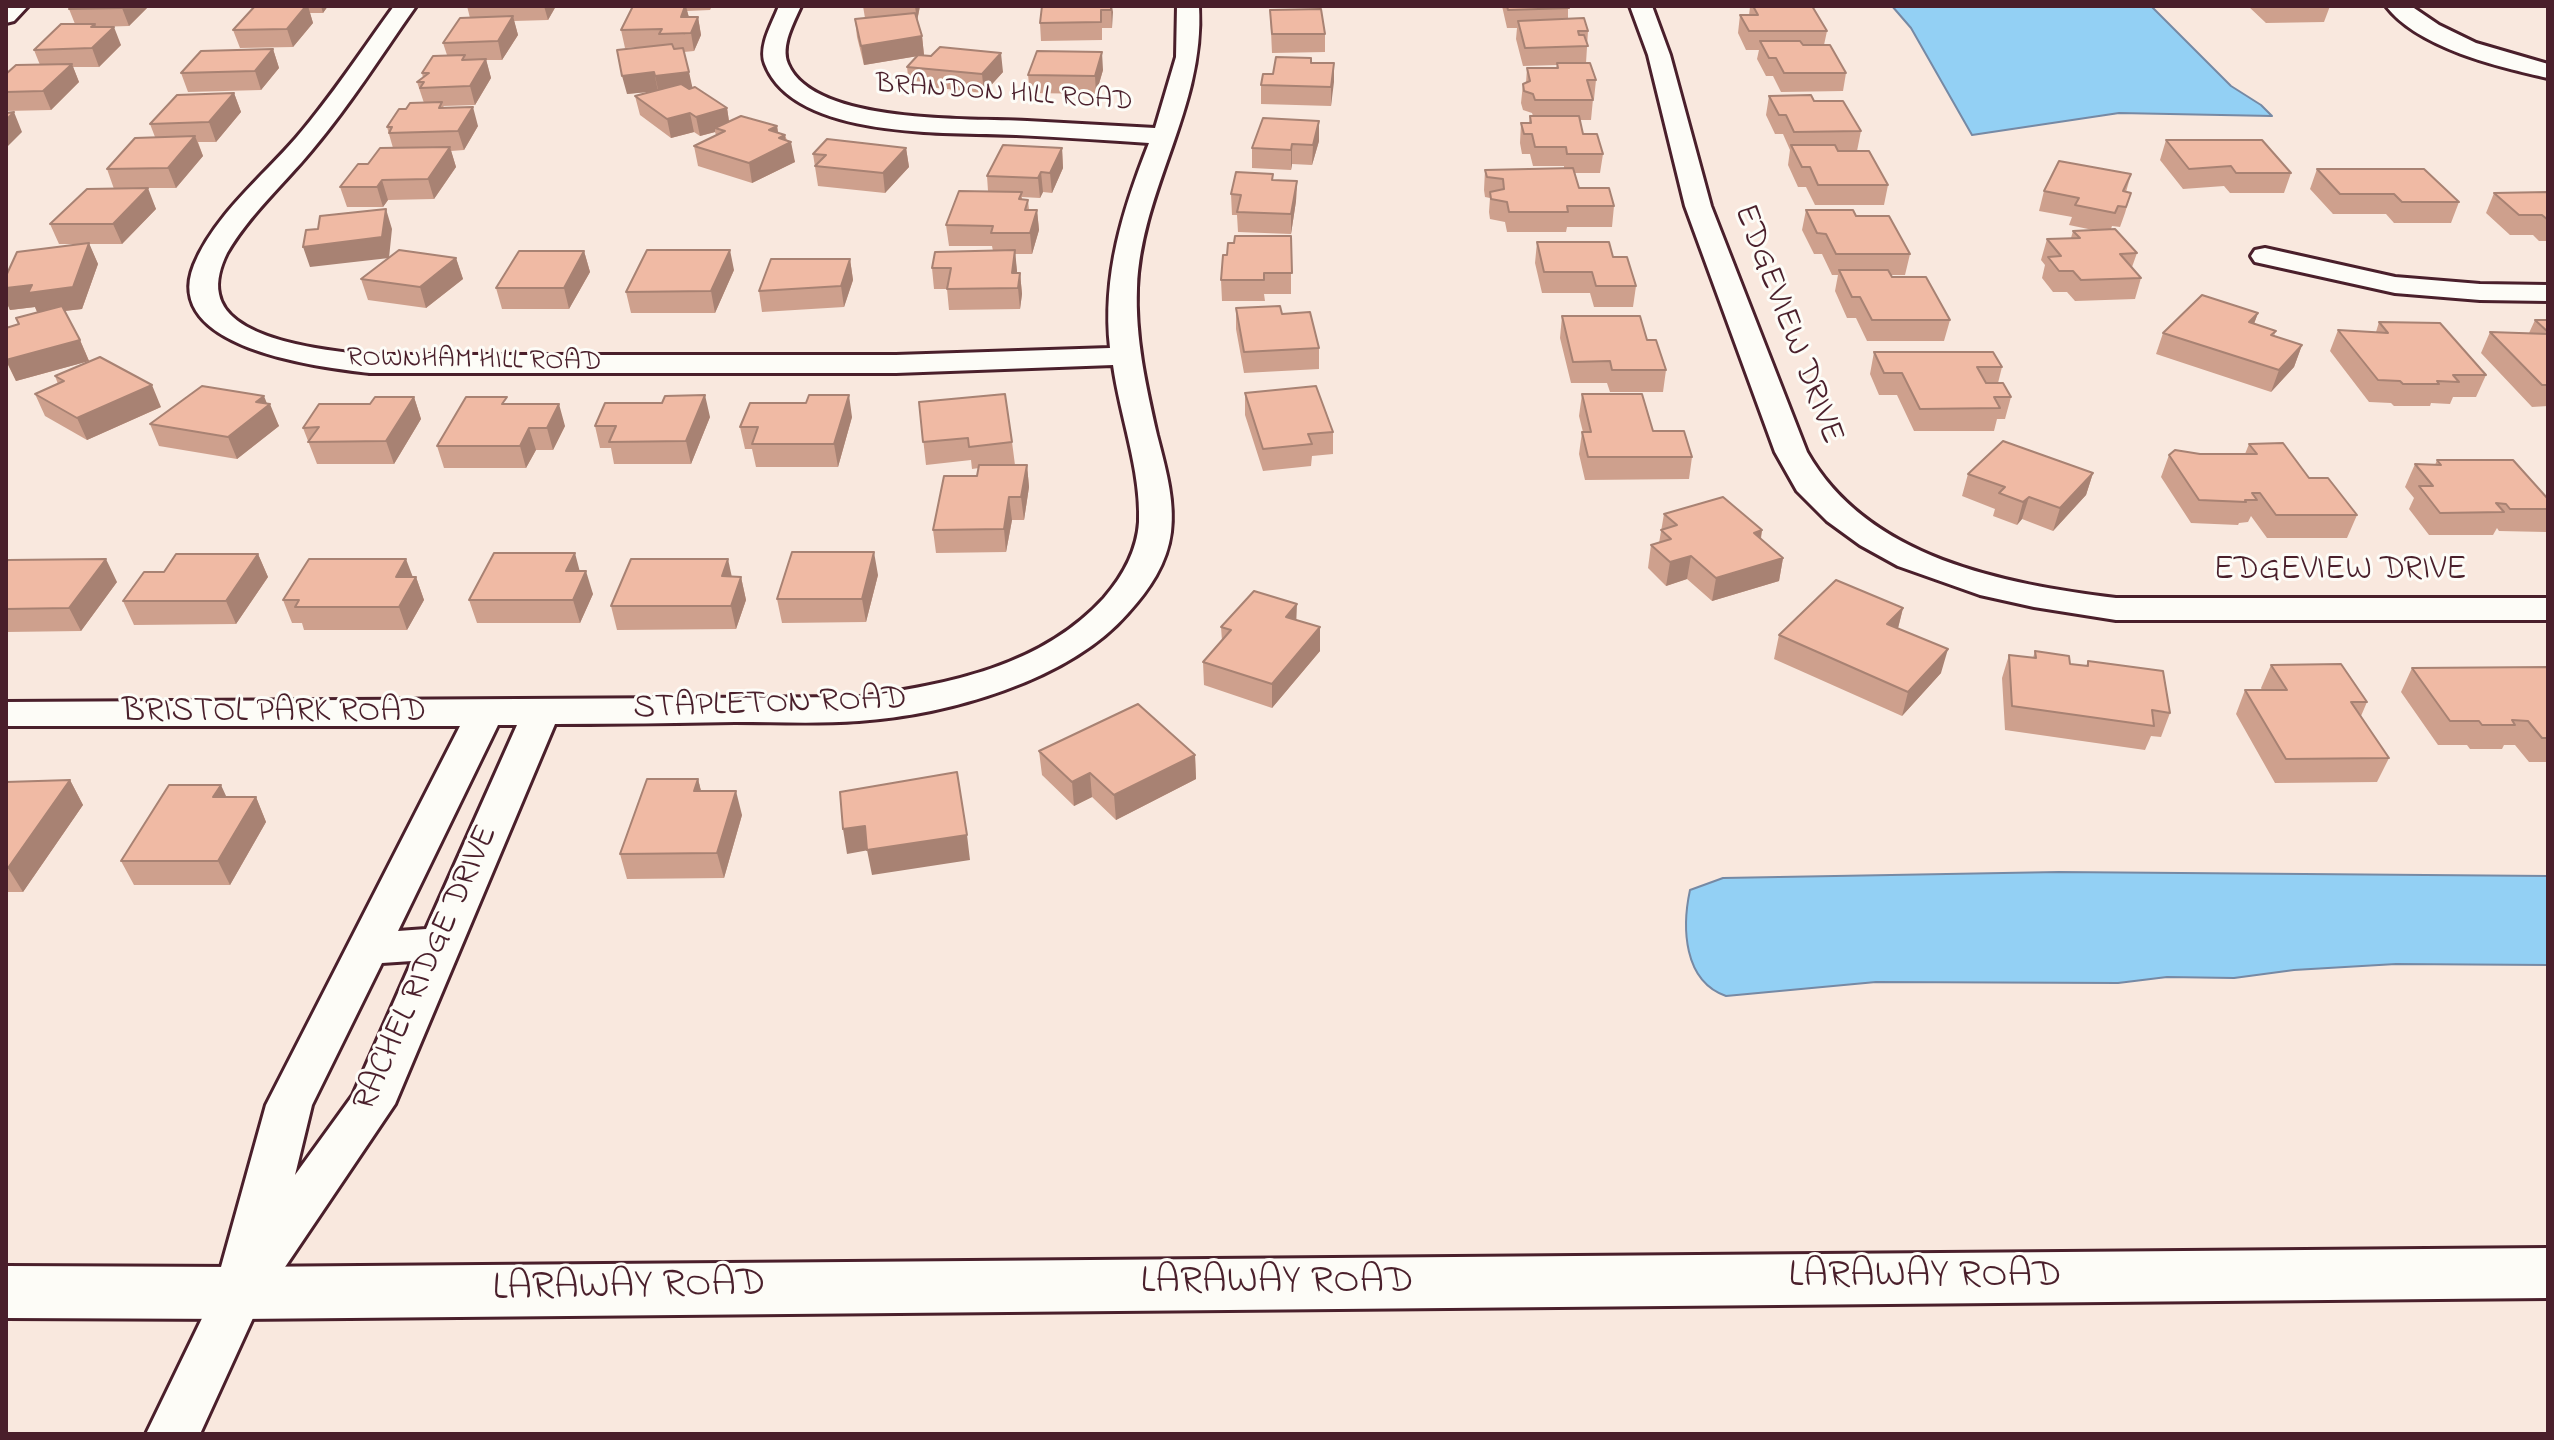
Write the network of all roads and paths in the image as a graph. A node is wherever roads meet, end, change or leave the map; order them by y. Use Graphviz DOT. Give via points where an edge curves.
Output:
graph roads {
  1 [pos="17,6"];
  2 [pos="405,6"];
  3 [pos="790,6"];
  4 [pos="1188,6"];
  5 [pos="1641,6"];
  6 [pos="2397,6"];
  7 [pos="6,16"];
  8 [pos="2548,71"];
  9 [pos="1164,136"];
  10 [pos="2265,256"];
  11 [pos="2548,293"];
  12 [pos="1124,356"];
  13 [pos="2548,609"];
  14 [pos="485,713"];
  15 [pos="541,713"];
  16 [pos="6,714"];
  17 [pos="442,944"];
  18 [pos="369,948"];
  19 [pos="2548,1273"];
  20 [pos="6,1292"];
  21 [pos="239,1293"];
  22 [pos="173,1434"];
  1 -- 7 [label="street"];
  2 -- 12 [label="street, ROWNHAM HILL ROAD" via="307,140 217,246 203,286 207,302 238,335 285,351 370,364 896,364"];
  3 -- 9 [label="street, BRANDON HILL ROAD" via="775,63 798,91 834,109 915,124"];
  4 -- 9 [label="street, STAPLETON ROAD" via="1185,82"];
  5 -- 13 [label="street, EDGEVIEW DRIVE" via="1698,206 1791,452 1809,483 1863,531 1978,584 2065,604 2144,610"];
  6 -- 8 [label="street" via="2438,36"];
  9 -- 12 [label="street, STAPLETON ROAD" via="1140,201 1123,287"];
  10 -- 11 [label="street" via="2395,285"];
  12 -- 15 [label="street, STAPLETON ROAD" via="1155,508 1155,538 1141,573 1119,604 1084,637 1025,669 967,689 873,708"];
  14 -- 15 [label="street, BRISTOL PARK ROAD"];
  14 -- 16 [label="street, BRISTOL PARK ROAD"];
  14 -- 18 [label="street, RACHEL RIDGE DRIVE"];
  15 -- 17 [label="street, RACHEL RIDGE DRIVE"];
  17 -- 18 [label="street"];
  17 -- 21 [label="street, RACHEL RIDGE DRIVE" via="372,1104"];
  18 -- 21 [label="street, RACHEL RIDGE DRIVE" via="289,1105"];
  19 -- 21 [label="main road, LARAWAY ROAD"];
  20 -- 21 [label="main road, LARAWAY ROAD"];
  21 -- 22 [label="street, RACHEL RIDGE DRIVE"];
}
